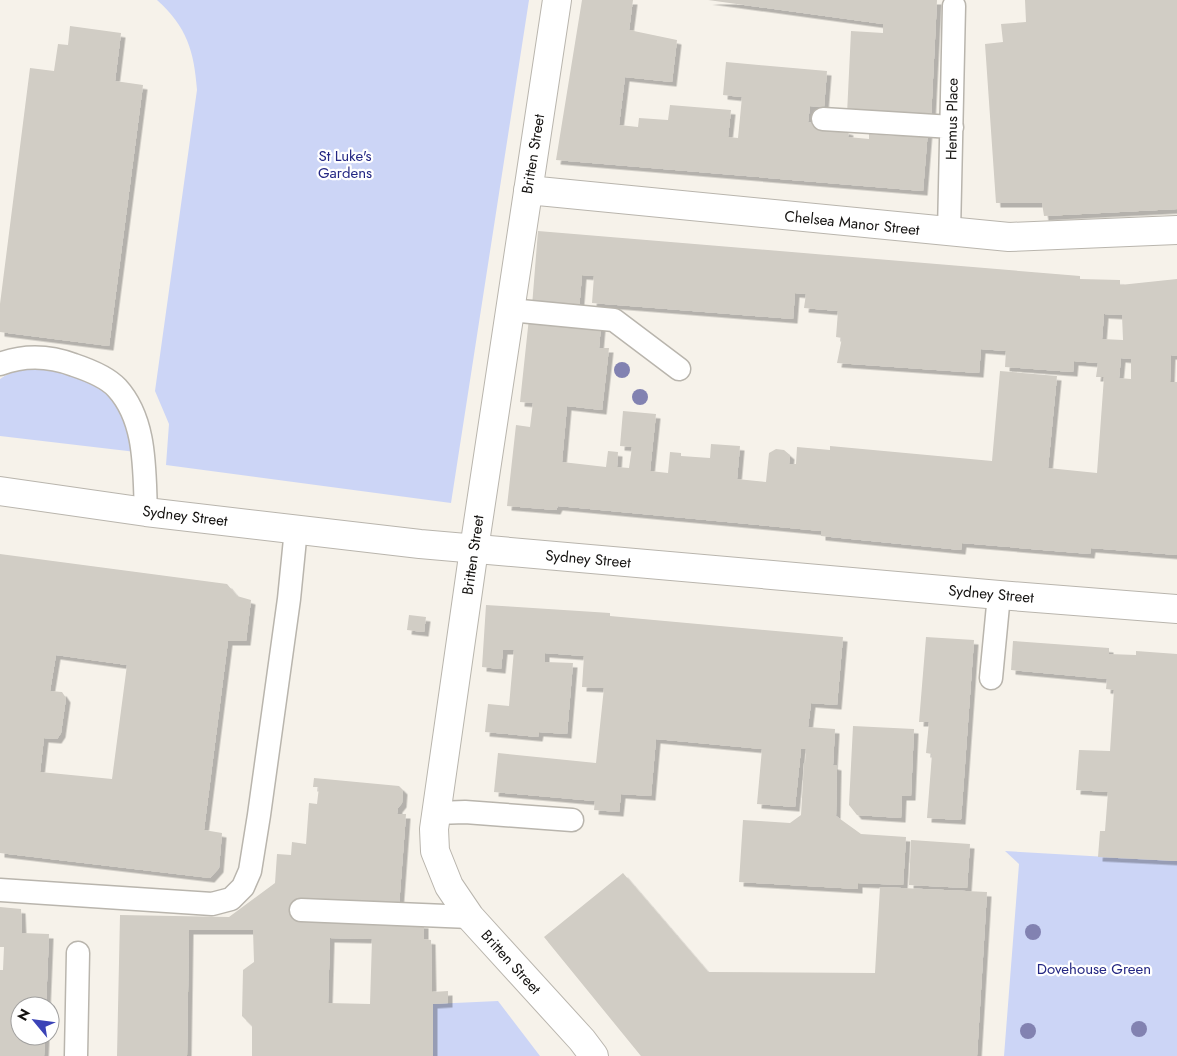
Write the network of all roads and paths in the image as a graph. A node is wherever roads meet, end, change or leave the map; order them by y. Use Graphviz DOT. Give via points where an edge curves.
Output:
graph roads {
  1 [pos="556,0"];
  2 [pos="954,6"];
  3 [pos="823,119"];
  4 [pos="952,127"];
  5 [pos="528,190"];
  6 [pos="1177,230"];
  7 [pos="949,232"];
  8 [pos="510,310"];
  9 [pos="0,364"];
  10 [pos="679,369"];
  11 [pos="0,491"];
  12 [pos="146,512"];
  13 [pos="296,529"];
  14 [pos="474,549"];
  15 [pos="999,595"];
  16 [pos="1177,609"];
  17 [pos="991,678"];
  18 [pos="436,813"];
  19 [pos="572,820"];
  20 [pos="0,890"];
  21 [pos="301,910"];
  22 [pos="470,916"];
  23 [pos="78,953"];
  24 [pos="76,1056"];
  25 [pos="594,1056"];
  1 -- 5 [label="street, Britten Street"];
  2 -- 4 [label="lane, Hemus Place"];
  3 -- 4 [label="lane"];
  4 -- 7 [label="lane, Hemus Place"];
  5 -- 7 [label="street, Chelsea Manor Street"];
  5 -- 8 [label="street, Britten Street"];
  6 -- 7 [label="street, Chelsea Manor Street" via="1009,237"];
  8 -- 10 [label="lane" via="614,320"];
  8 -- 14 [label="street, Britten Street"];
  9 -- 12 [label="lane" via="12,359 41,357 63,361 101,376 117,388 137,424"];
  11 -- 12 [label="street, Sydney Street"];
  12 -- 13 [label="street, Sydney Street"];
  13 -- 14 [label="street, Sydney Street"];
  13 -- 20 [label="lane" via="260,815 250,870 243,887 231,899 212,904"];
  14 -- 15 [label="street, Sydney Street"];
  14 -- 18 [label="street, Britten Street"];
  15 -- 16 [label="street, Sydney Street"];
  15 -- 17 [label="lane"];
  18 -- 19 [label="lane"];
  18 -- 22 [label="street, Britten Street" via="435,851 449,886"];
  21 -- 22 [label="lane"];
  22 -- 25 [label="street, Britten Street"];
  23 -- 24 [label="lane"];
}
